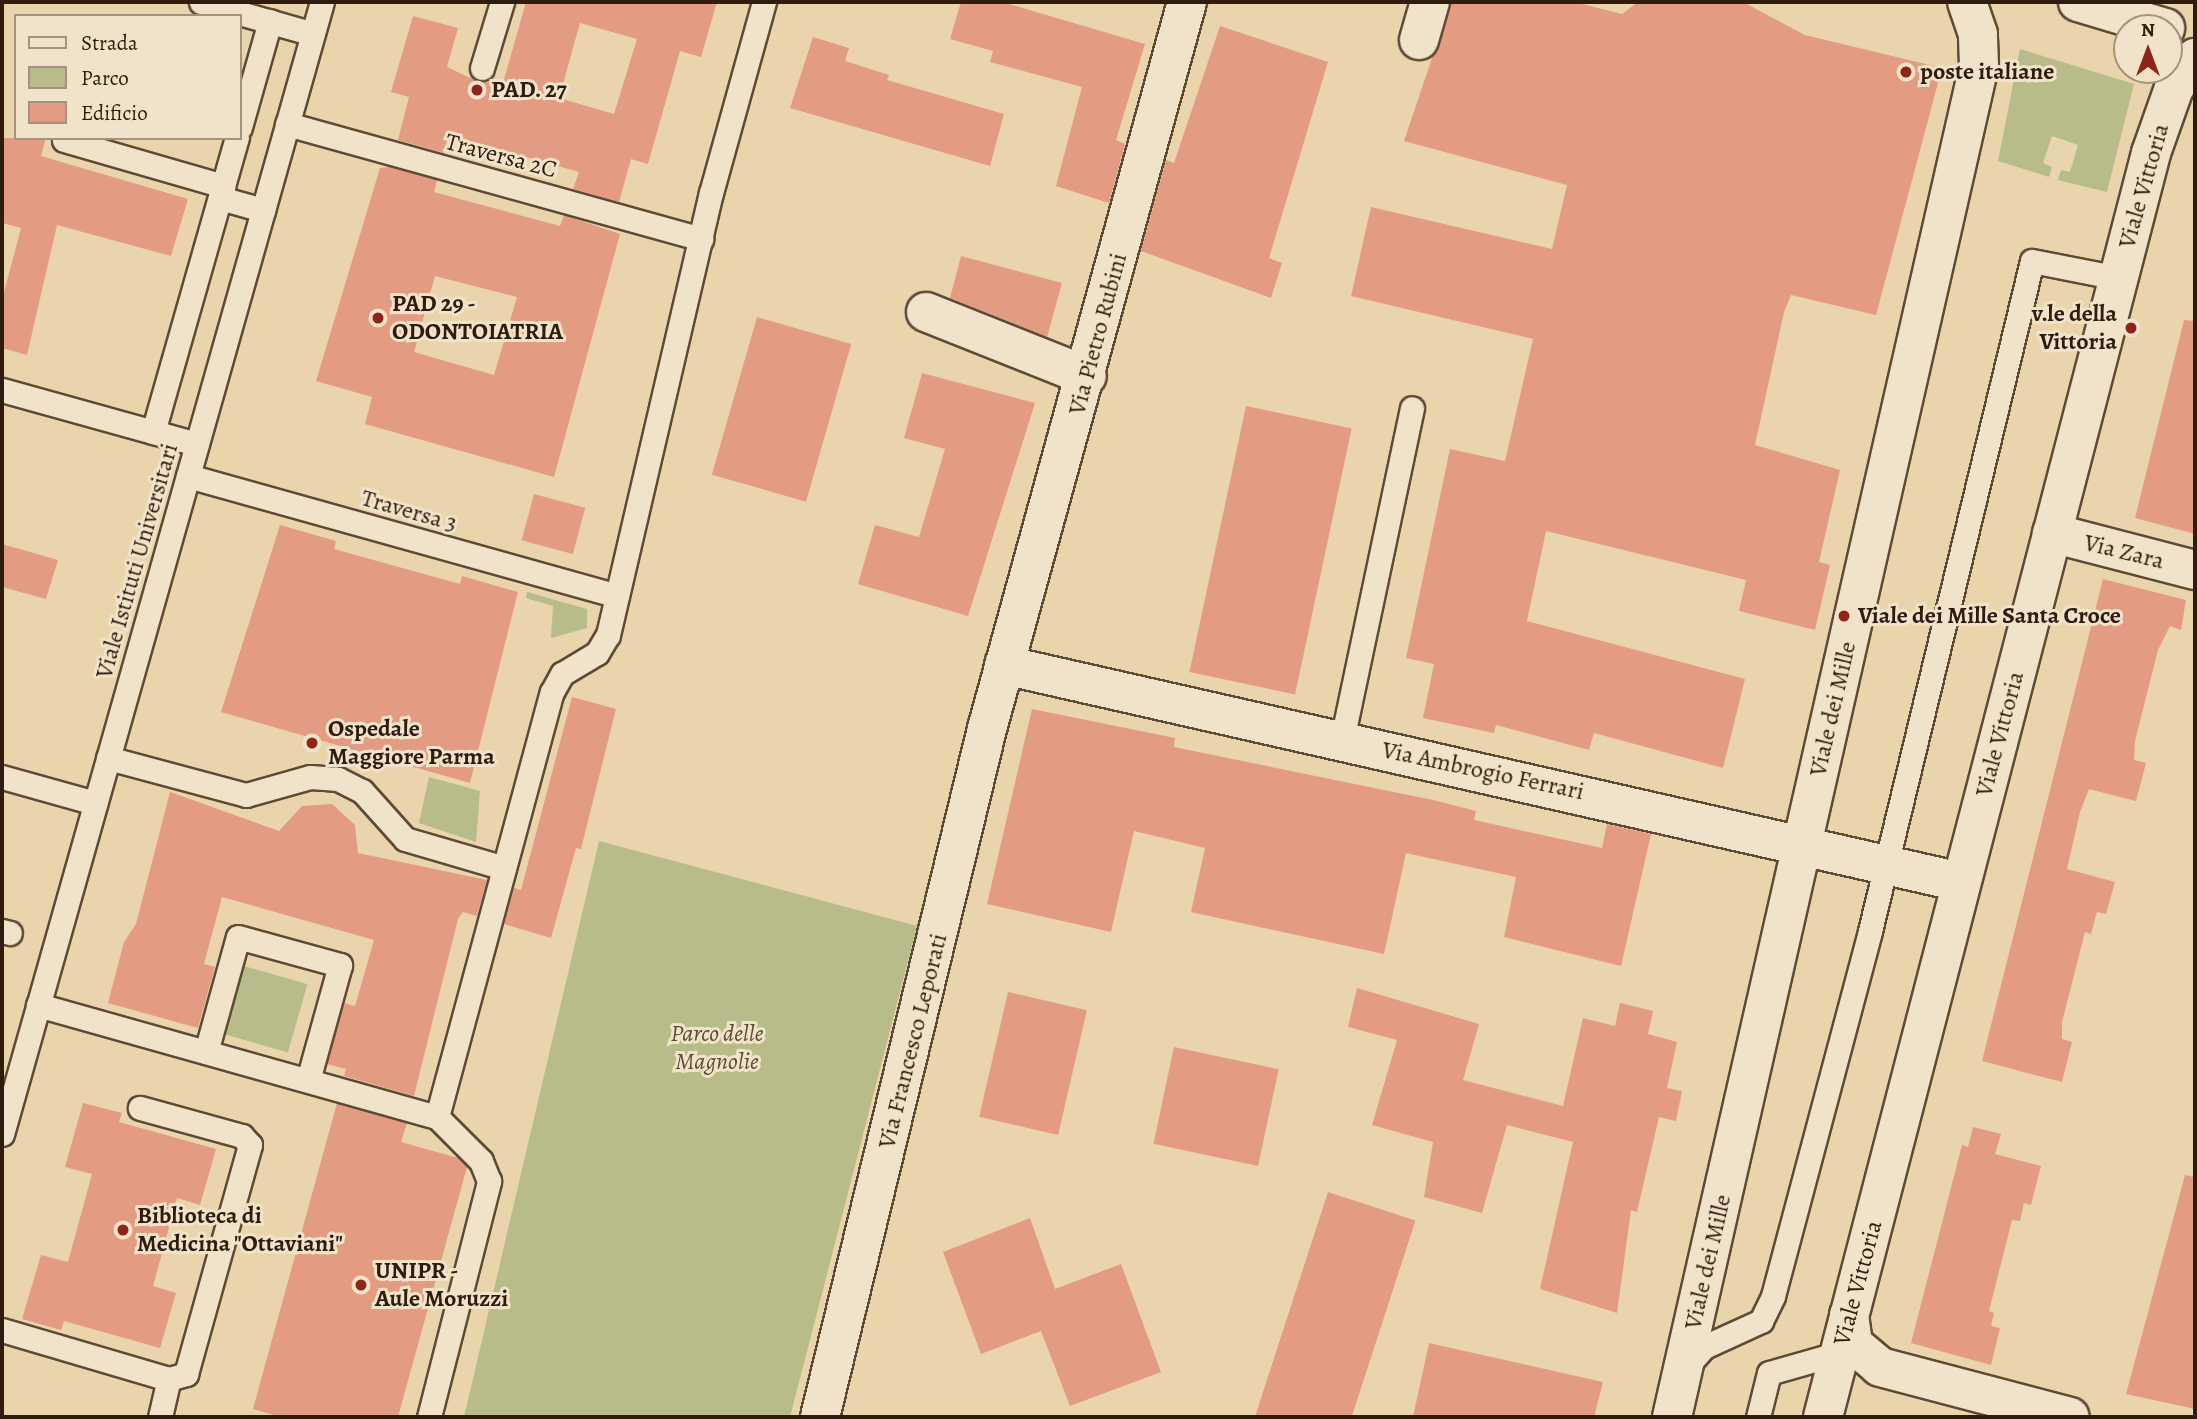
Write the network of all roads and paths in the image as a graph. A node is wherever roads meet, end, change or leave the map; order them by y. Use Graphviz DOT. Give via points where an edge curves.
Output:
graph roads {
  1 [pos="201,2"];
  2 [pos="322,2"];
  3 [pos="502,2"];
  4 [pos="764,2"];
  5 [pos="1187,2"];
  6 [pos="1430,2"];
  7 [pos="1967,2"];
  8 [pos="2078,2"];
  9 [pos="2119,14"];
  10 [pos="270,21"];
  11 [pos="313,34"];
  12 [pos="1419,40"];
  13 [pos="2195,58"];
  14 [pos="482,68"];
  15 [pos="242,120"];
  16 [pos="287,124"];
  17 [pos="64,140"];
  18 [pos="236,140"];
  19 [pos="221,192"];
  20 [pos="263,210"];
  21 [pos="701,239"];
  22 [pos="2119,278"];
  23 [pos="926,312"];
  24 [pos="1087,376"];
  25 [pos="2,390"];
  26 [pos="1412,408"];
  27 [pos="153,432"];
  28 [pos="197,444"];
  29 [pos="188,476"];
  30 [pos="2052,533"];
  31 [pos="2195,570"];
  32 [pos="617,596"];
  33 [pos="1004,665"];
  34 [pos="1342,740"];
  35 [pos="108,758"];
  36 [pos="2,777"];
  37 [pos="95,803"];
  38 [pos="1803,842"];
  39 [pos="1887,863"];
  40 [pos="504,868"];
  41 [pos="1961,882"];
  42 [pos="38,1005"];
  43 [pos="206,1052"];
  44 [pos="308,1080"];
  45 [pos="141,1108"];
  46 [pos="437,1116"];
  47 [pos="2,1134"];
  48 [pos="1849,1315"];
  49 [pos="2,1330"];
  50 [pos="1839,1353"];
  51 [pos="169,1379"];
  52 [pos="1676,1401"];
  53 [pos="160,1417"];
  54 [pos="429,1417"];
  55 [pos="820,1417"];
  56 [pos="1758,1417"];
  57 [pos="1823,1417"];
  58 [pos="2070,1417"];
  1 -- 10 [label="lane"];
  2 -- 11 [label="lane, Viale Istituti Universitari"];
  3 -- 14 [label="lane"];
  4 -- 21 [label="lane"];
  5 -- 24 [label="street, Via Pietro Rubini"];
  6 -- 12 [label="street"];
  7 -- 38 [label="street, Viale dei Mille" via="1979,34 1979,66"];
  8 -- 9 [label="street"];
  10 -- 11 [label="lane"];
  10 -- 15 [label="lane"];
  11 -- 16 [label="lane, Viale Istituti Universitari"];
  13 -- 22 [label="street, Viale Vittoria" via="2174,88 2157,135"];
  16 -- 20 [label="lane, Viale Istituti Universitari"];
  16 -- 21 [label="lane, Traversa 2C"];
  17 -- 19 [label="lane"];
  18 -- 19 [label="lane"];
  19 -- 20 [label="lane"];
  19 -- 27 [label="lane"];
  20 -- 28 [label="lane, Viale Istituti Universitari"];
  21 -- 32 [label="lane"];
  22 -- 30 [label="street, Viale Vittoria"];
  22 -- 39 [label="lane" via="2032,261"];
  23 -- 24 [label="street"];
  24 -- 33 [label="street, Via Pietro Rubini"];
  25 -- 27 [label="lane"];
  26 -- 34 [label="lane"];
  27 -- 28 [label="lane"];
  28 -- 29 [label="lane, Viale Istituti Universitari"];
  29 -- 32 [label="lane, Traversa 3"];
  29 -- 35 [label="lane, Viale Istituti Universitari"];
  30 -- 31 [label="street, Via Zara"];
  30 -- 41 [label="street, Viale Vittoria"];
  32 -- 40 [label="lane" via="601,649 556,682"];
  33 -- 34 [label="street, Via Ambrogio Ferrari"];
  33 -- 55 [label="street, Via Francesco Leporati"];
  34 -- 38 [label="street, Via Ambrogio Ferrari"];
  35 -- 37 [label="lane, Viale Istituti Universitari"];
  35 -- 40 [label="lane" via="246,795 310,777 338,779 362,791 405,839"];
  36 -- 37 [label="lane"];
  37 -- 42 [label="lane, Viale Istituti Universitari"];
  38 -- 39 [label="street, Via Ambrogio Ferrari"];
  38 -- 52 [label="street, Viale dei Mille"];
  39 -- 41 [label="street, Via Ambrogio Ferrari"];
  39 -- 52 [label="lane" via="1770,1303 1761,1321 1698,1351"];
  40 -- 46 [label="lane"];
  41 -- 48 [label="street, Viale Vittoria"];
  42 -- 43 [label="lane"];
  42 -- 47 [label="lane, Viale Istituti Universitari"];
  43 -- 44 [label="lane"];
  43 -- 44 [label="lane" via="238,937 302,954 341,965"];
  44 -- 46 [label="lane"];
  45 -- 51 [label="lane" via="242,1136 250,1149 188,1370"];
  46 -- 54 [label="lane" via="481,1161 489,1181"];
  48 -- 50 [label="street, Viale Vittoria"];
  48 -- 58 [label="street" via="1853,1344 1877,1366"];
  49 -- 51 [label="lane"];
  50 -- 56 [label="lane" via="1769,1373"];
  50 -- 57 [label="street, Viale Vittoria"];
  51 -- 53 [label="lane"];
}
